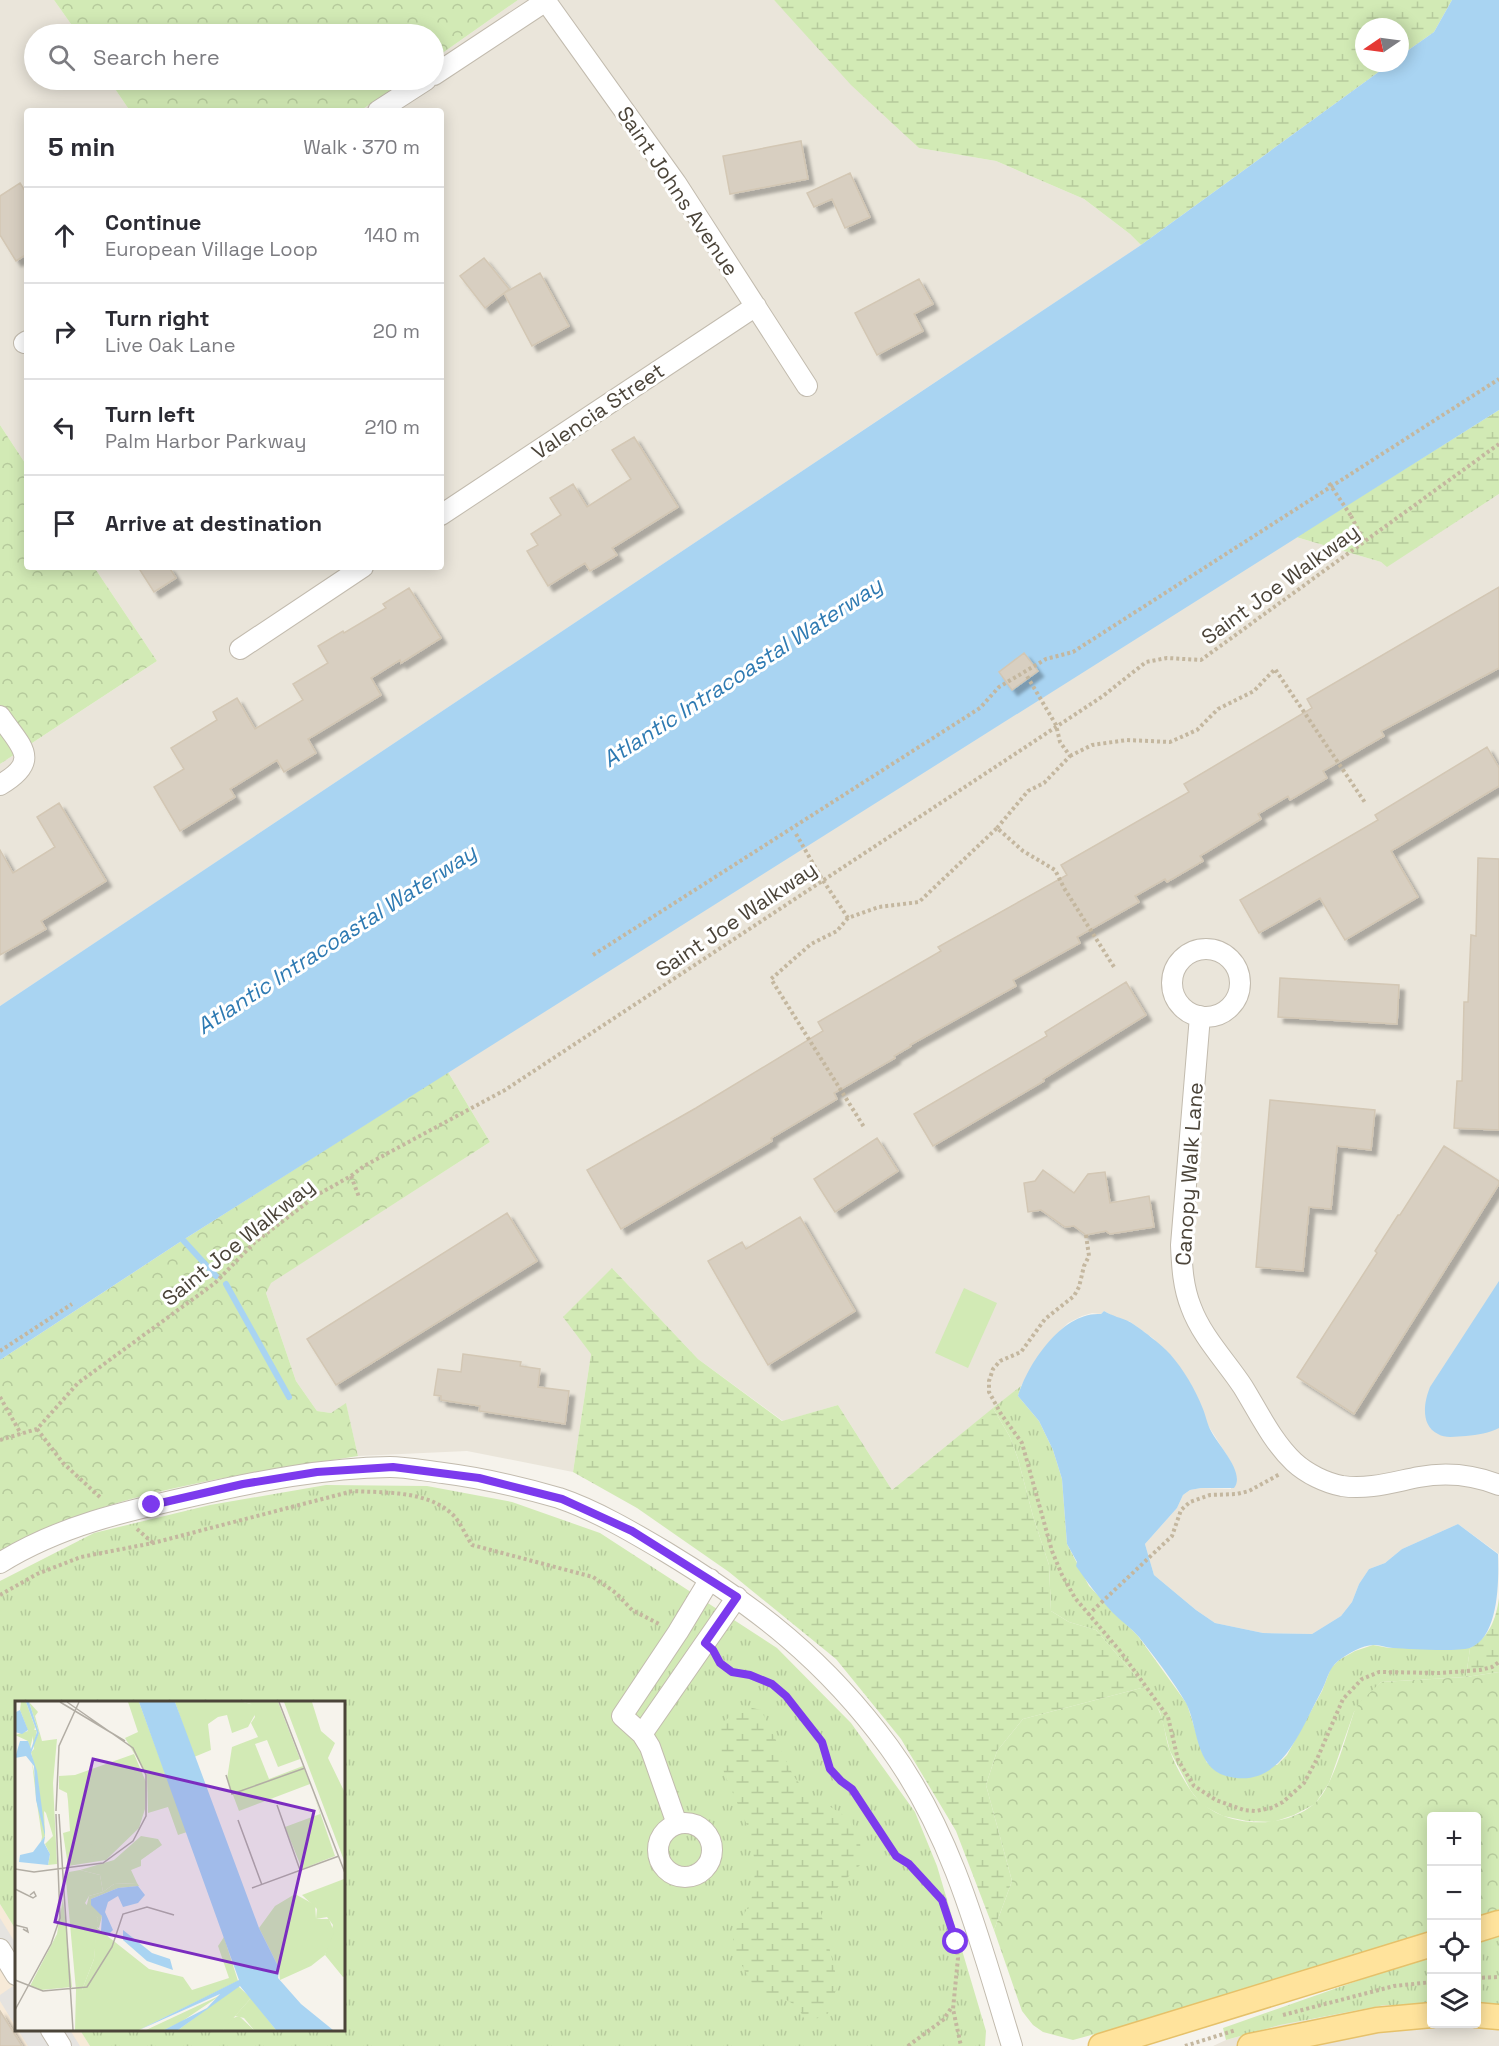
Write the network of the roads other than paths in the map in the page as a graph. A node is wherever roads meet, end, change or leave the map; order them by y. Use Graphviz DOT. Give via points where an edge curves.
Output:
graph roads {
  1 [pos="546,1"];
  2 [pos="444,68"];
  3 [pos="411,90"];
  4 [pos="383,108"];
  5 [pos="756,306"];
  6 [pos="807,386"];
  7 [pos="444,513"];
  8 [pos="358,570"];
  9 [pos="240,649"];
  10 [pos="0,716"];
  11 [pos="0,785"];
  12 [pos="1200,1016"];
  13 [pos="1499,1485"];
  14 [pos="0,1563"];
  15 [pos="710,1579"];
  16 [pos="737,1597"];
  17 [pos="642,1734"];
  18 [pos="677,1824"];
  19 [pos="1499,1923"];
  20 [pos="1481,1928"];
  21 [pos="1427,1945"];
  22 [pos="0,1949"];
  23 [pos="15,1973"];
  24 [pos="1481,2015"];
  25 [pos="1427,2016"];
  26 [pos="1499,2017"];
  27 [pos="52,2031"];
  28 [pos="61,2046"];
  29 [pos="1012,2046"];
  30 [pos="1101,2046"];
  31 [pos="1250,2046"];
  1 -- 2 [label="street"];
  1 -- 5 [label="street, Saint Johns Avenue" via="676,183"];
  3 -- 4 [label="street"];
  5 -- 6 [label="street, Saint Johns Avenue"];
  5 -- 7 [label="street, Valencia Street"];
  8 -- 9 [label="street"];
  10 -- 11 [label="street" via="24,750 23,767"];
  12 -- 13 [label="street, Canopy Walk Lane" via="1181,1245 1182,1273 1191,1309 1200,1325 1277,1443 1296,1464 1318,1478 1342,1486 1381,1485 1438,1475 1471,1477"];
  14 -- 15 [label="street" via="33,1544 119,1513 243,1484 317,1472 393,1467 479,1478 562,1499 632,1531"];
  15 -- 16 [label="street"];
  15 -- 17 [label="street" via="622,1716"];
  16 -- 17 [label="street"];
  16 -- 29 [label="street" via="788,1636 828,1674 890,1748 911,1780 955,1865"];
  17 -- 18 [label="street"];
  19 -- 20 [label="main road"];
  21 -- 30 [label="main road"];
  22 -- 23 [label="street"];
  24 -- 26 [label="main road"];
  25 -- 31 [label="main road" via="1377,2020"];
  27 -- 28 [label="street"];
}
